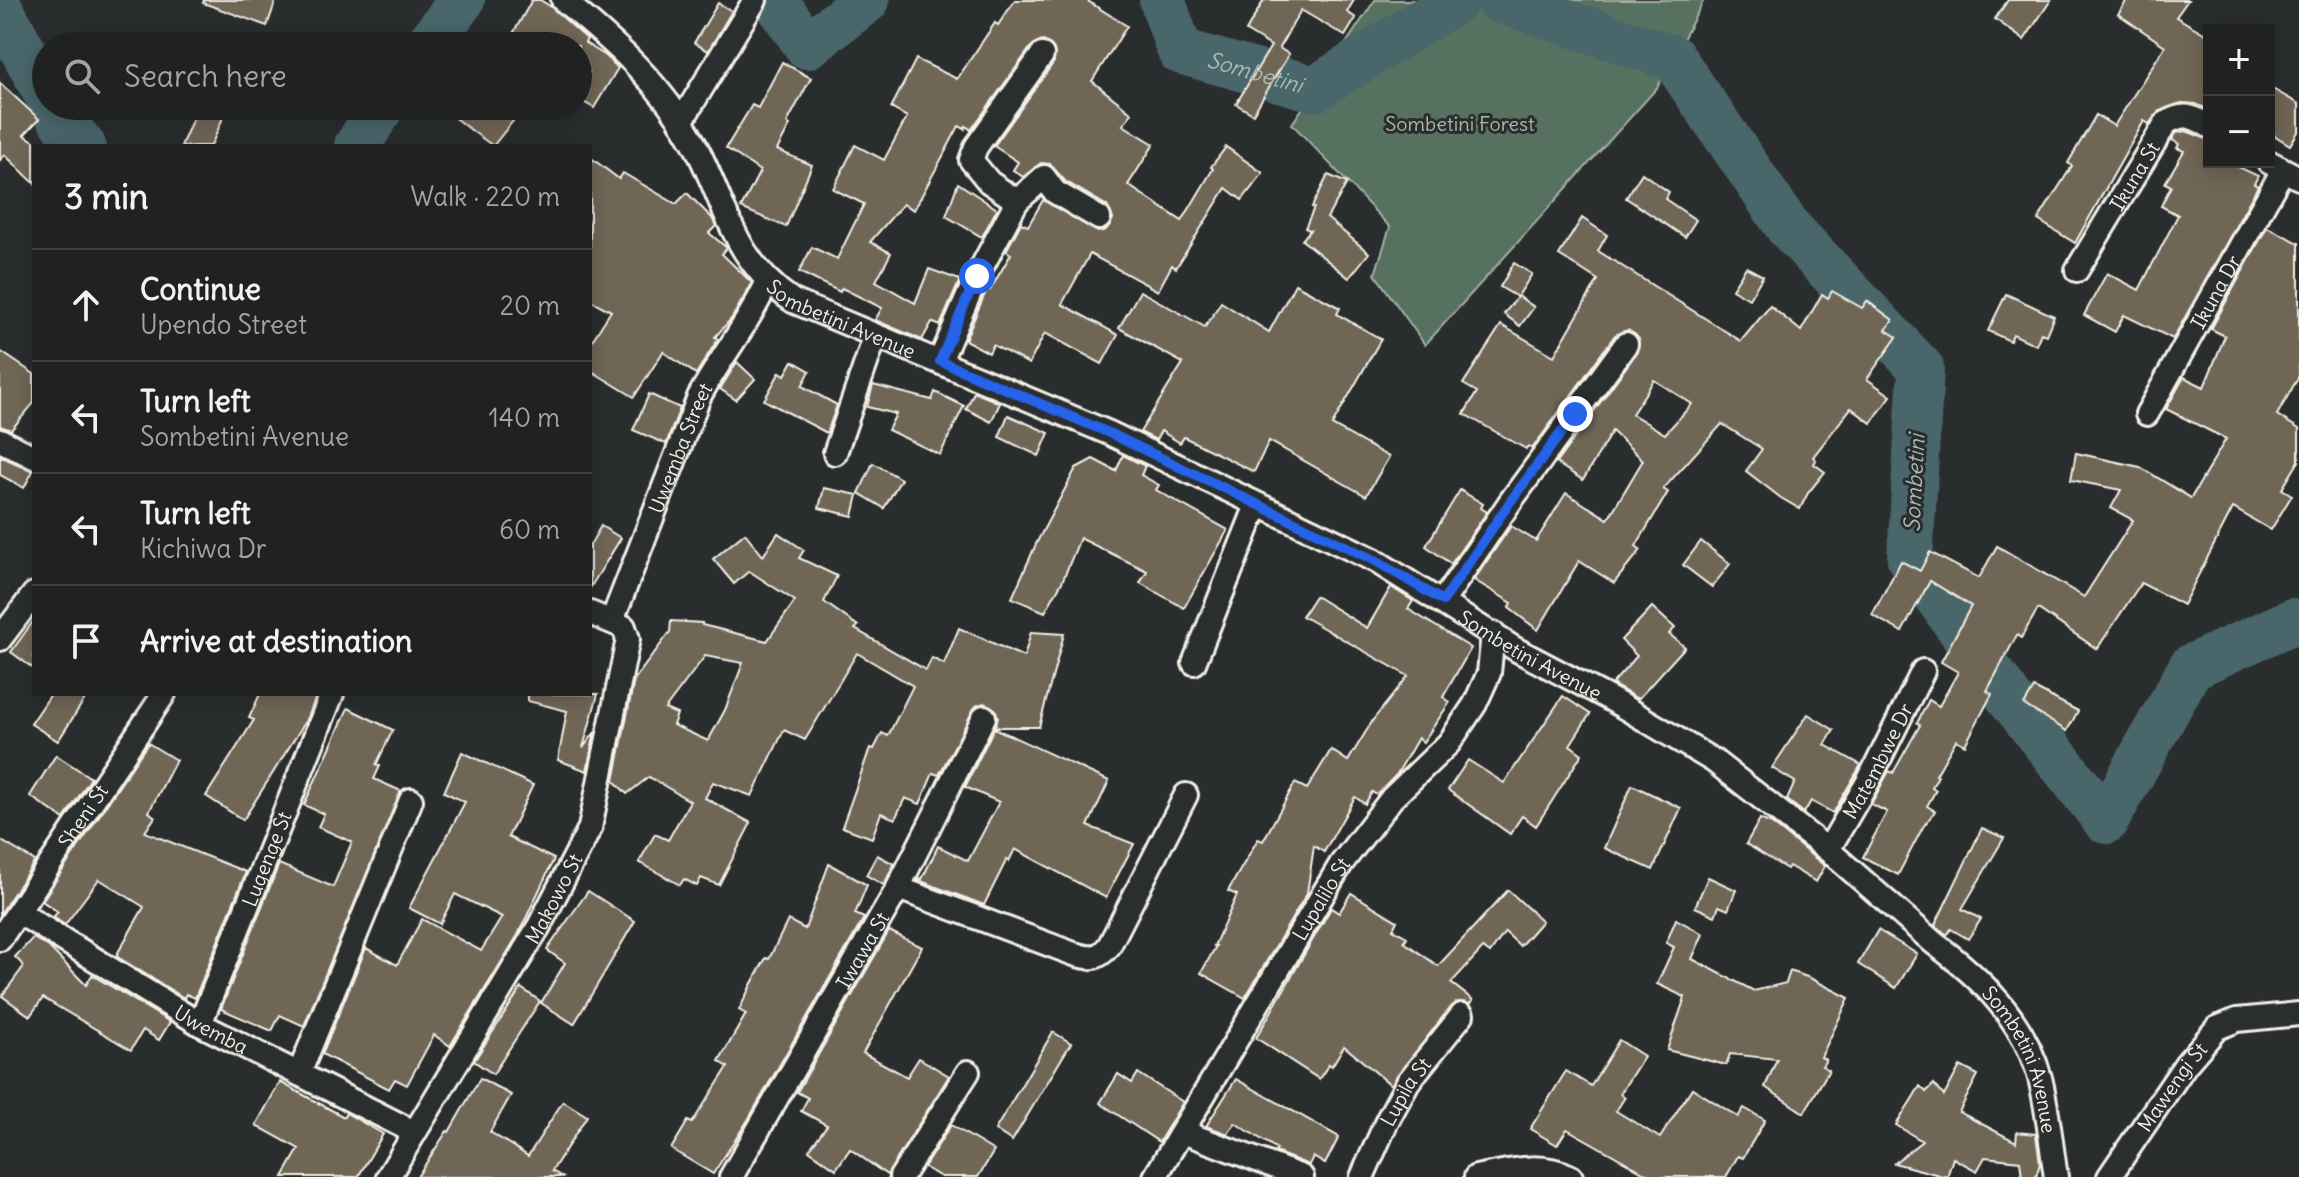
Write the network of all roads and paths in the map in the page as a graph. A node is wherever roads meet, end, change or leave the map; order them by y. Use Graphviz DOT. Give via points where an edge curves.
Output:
graph roads {
  1 [pos="755,0"];
  2 [pos="575,4"];
  3 [pos="1042,55"];
  4 [pos="681,122"];
  5 [pos="2203,123"];
  6 [pos="2284,170"];
  7 [pos="1017,201"];
  8 [pos="1099,218"];
  9 [pos="2077,270"];
  10 [pos="767,283"];
  11 [pos="875,337"];
  12 [pos="1626,344"];
  13 [pos="940,361"];
  14 [pos="2147,414"];
  15 [pos="0,440"];
  16 [pos="835,453"];
  17 [pos="32,456"];
  18 [pos="1257,505"];
  19 [pos="32,597"];
  20 [pos="1443,601"];
  21 [pos="592,614"];
  22 [pos="612,621"];
  23 [pos="1493,633"];
  24 [pos="0,639"];
  25 [pos="1194,663"];
  26 [pos="1923,671"];
  27 [pos="163,696"];
  28 [pos="331,696"];
  29 [pos="984,717"];
  30 [pos="1186,795"];
  31 [pos="411,800"];
  32 [pos="1828,850"];
  33 [pos="898,888"];
  34 [pos="18,912"];
  35 [pos="0,939"];
  36 [pos="2299,1014"];
  37 [pos="1462,1015"];
  38 [pos="200,1024"];
  39 [pos="968,1072"];
  40 [pos="299,1074"];
  41 [pos="414,1132"];
  42 [pos="1183,1132"];
  43 [pos="388,1177"];
  44 [pos="731,1177"];
  45 [pos="901,1177"];
  46 [pos="1155,1177"];
  47 [pos="1302,1177"];
  48 [pos="1362,1177"];
  49 [pos="1476,1177"];
  50 [pos="1571,1177"];
  51 [pos="2056,1177"];
  52 [pos="2109,1177"];
  1 -- 4 [label="street"];
  2 -- 4 [label="street, Sombetini Avenue" via="623,50"];
  3 -- 7 [label="street" via="971,160 989,182"];
  4 -- 10 [label="street, Sombetini Avenue" via="719,204"];
  5 -- 9 [label="street, Ikuna St" via="2178,116 2166,123"];
  6 -- 14 [label="street, Ikuna Dr"];
  7 -- 8 [label="street" via="1044,177 1055,192"];
  7 -- 13 [label="street"];
  10 -- 11 [label="street, Sombetini Avenue" via="793,301"];
  10 -- 22 [label="street, Uwemba Street" via="699,397"];
  11 -- 13 [label="street, Sombetini Avenue"];
  11 -- 16 [label="street"];
  12 -- 20 [label="street"];
  13 -- 18 [label="street, Sombetini Avenue" via="1109,433"];
  15 -- 17 [label="street"];
  18 -- 20 [label="street, Sombetini Avenue" via="1374,560"];
  18 -- 25 [label="street"];
  19 -- 24 [label="street"];
  20 -- 23 [label="street, Sombetini Avenue"];
  21 -- 22 [label="street"];
  22 -- 41 [label="street, Makowo St" via="624,627 628,639 590,828 538,928"];
  23 -- 32 [label="street, Sombetini Avenue" via="1714,761"];
  23 -- 42 [label="street, Lupalilo St" via="1489,673 1475,704 1449,743 1392,798 1341,864"];
  26 -- 32 [label="street, Matembwe Dr"];
  27 -- 34 [label="street, Sheni St"];
  28 -- 38 [label="street, Lugenge St"];
  29 -- 33 [label="street, Iwawa St"];
  30 -- 33 [label="street" via="1100,957 1074,954"];
  31 -- 40 [label="street"];
  32 -- 51 [label="street, Sombetini Avenue" via="2002,1004 2027,1044 2040,1079"];
  33 -- 44 [label="street, Iwawa St"];
  34 -- 35 [label="street, Sheni St"];
  34 -- 38 [label="street, Uwemba"];
  36 -- 52 [label="street, Mawengi St" via="2237,1020 2217,1028"];
  37 -- 48 [label="street, Lupila St" via="1408,1082"];
  38 -- 40 [label="street, Uwemba"];
  39 -- 45 [label="street"];
  40 -- 41 [label="street, Uwemba"];
  41 -- 43 [label="street, Makowo St"];
  42 -- 46 [label="street, Lupalilo St"];
  42 -- 47 [label="street"];
  49 -- 50 [label="street" via="1540,1167"];
}
